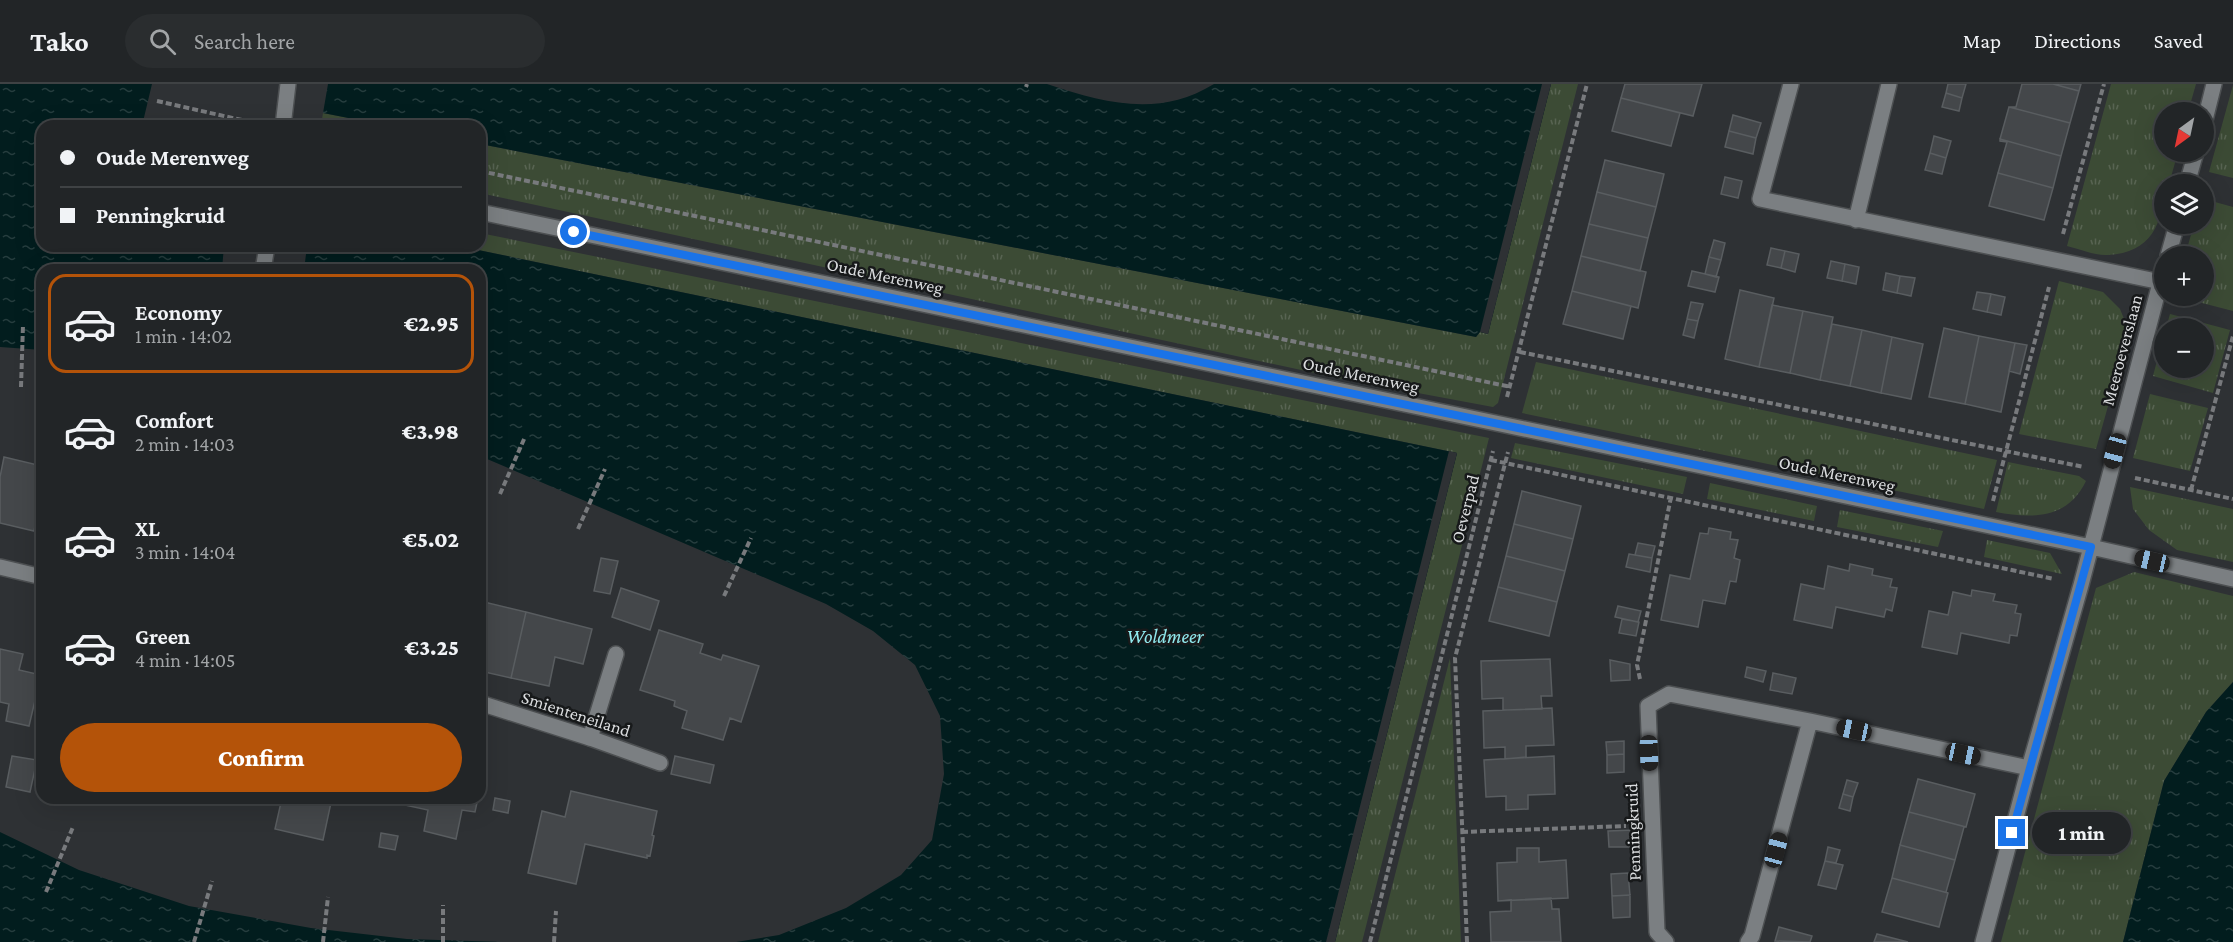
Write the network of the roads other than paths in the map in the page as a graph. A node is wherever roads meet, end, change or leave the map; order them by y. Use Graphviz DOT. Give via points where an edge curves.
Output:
graph roads {
  1 [pos="288,84"];
  2 [pos="1791,84"];
  3 [pos="1889,84"];
  4 [pos="2214,84"];
  5 [pos="2210,102"];
  6 [pos="284,120"];
  7 [pos="486,213"];
  8 [pos="1856,220"];
  9 [pos="2154,274"];
  10 [pos="2155,306"];
  11 [pos="2091,547"];
  12 [pos="0,567"];
  13 [pos="36,576"];
  14 [pos="2233,579"];
  15 [pos="616,654"];
  16 [pos="486,705"];
  17 [pos="1810,721"];
  18 [pos="590,738"];
  19 [pos="660,763"];
  20 [pos="2029,768"];
  21 [pos="1666,942"];
  22 [pos="1748,942"];
  23 [pos="1983,942"];
  1 -- 6 [label="street"];
  2 -- 8 [label="street" via="1760,199"];
  3 -- 8 [label="street"];
  4 -- 5 [label="street"];
  7 -- 11 [label="street, Oude Merenweg"];
  8 -- 9 [label="street" via="2056,261"];
  10 -- 11 [label="street, Meeroeverslaan"];
  11 -- 14 [label="street, Oude Merenweg"];
  11 -- 20 [label="street"];
  12 -- 13 [label="street"];
  15 -- 18 [label="street"];
  16 -- 18 [label="street, Smienteneiland"];
  17 -- 20 [label="street"];
  17 -- 21 [label="street, Penningkruid" via="1669,694 1648,706 1657,932"];
  17 -- 22 [label="street"];
  18 -- 19 [label="street, Smienteneiland"];
  20 -- 23 [label="street"];
}
